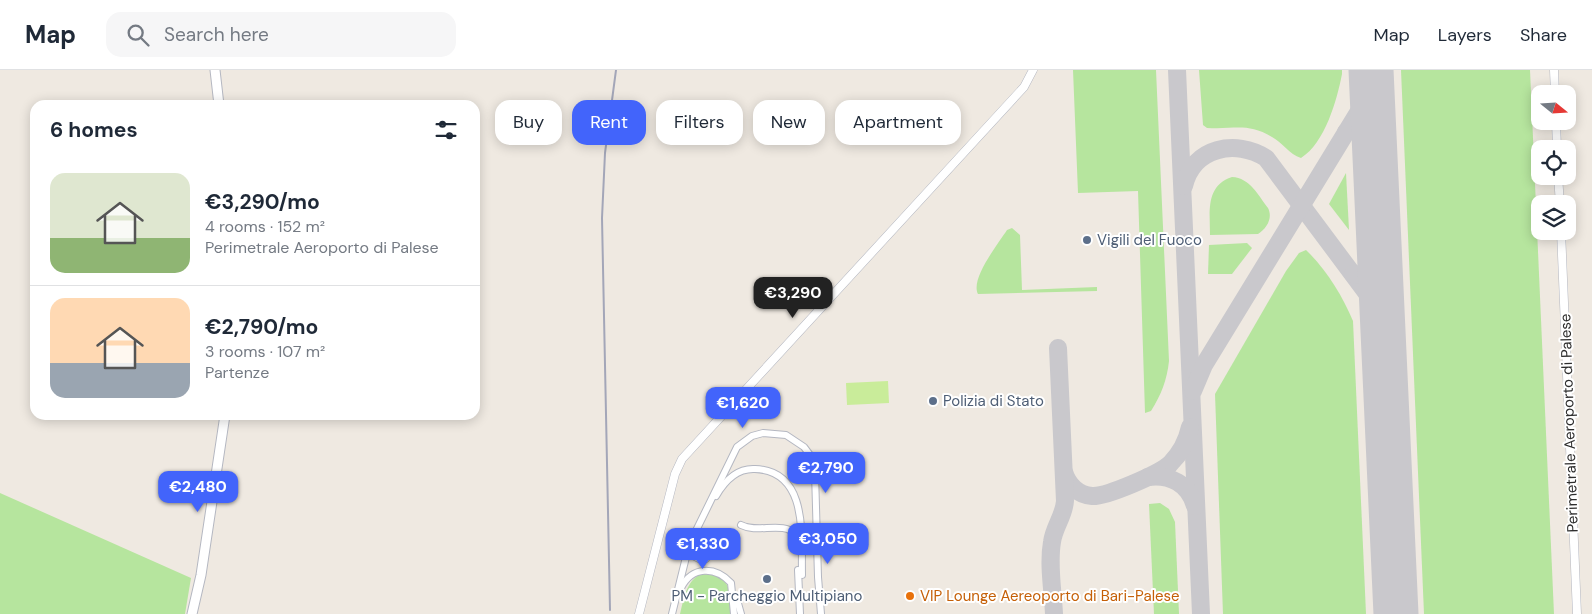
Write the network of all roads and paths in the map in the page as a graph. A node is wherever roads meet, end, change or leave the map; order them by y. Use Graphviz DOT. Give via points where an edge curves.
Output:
graph roads {
  1 [pos="215,70"];
  2 [pos="1033,70"];
  3 [pos="1554,70"];
  4 [pos="1555,85"];
  5 [pos="218,100"];
  6 [pos="1561,240"];
  7 [pos="224,420"];
  8 [pos="698,524"];
  9 [pos="741,525"];
  10 [pos="715,542"];
  11 [pos="689,545"];
  12 [pos="802,575"];
  13 [pos="733,589"];
  14 [pos="676,599"];
  15 [pos="639,613"];
  16 [pos="192,614"];
  17 [pos="672,614"];
  18 [pos="734,614"];
  19 [pos="741,614"];
  20 [pos="800,614"];
  21 [pos="821,614"];
  22 [pos="1577,614"];
  1 -- 5 [label="main road"];
  2 -- 15 [label="street" via="1024,87 682,459 675,474"];
  3 -- 4 [label="street"];
  6 -- 22 [label="street, Perimetrale Aeroporto di Palese"];
  7 -- 16 [label="main road"];
  8 -- 11 [label="street"];
  8 -- 12 [label="street" via="722,484 732,476 754,469 785,480 796,496 800,518"];
  8 -- 21 [label="street" via="737,447 752,436 774,433 795,439 812,459 815,472"];
  9 -- 20 [label="street" via="784,528 797,535"];
  10 -- 11 [label="street" via="706,559 701,560"];
  11 -- 14 [label="street"];
  13 -- 14 [label="street" via="726,577 706,570 688,577"];
  13 -- 18 [label="street"];
  13 -- 19 [label="street"];
  14 -- 17 [label="street"];
}
